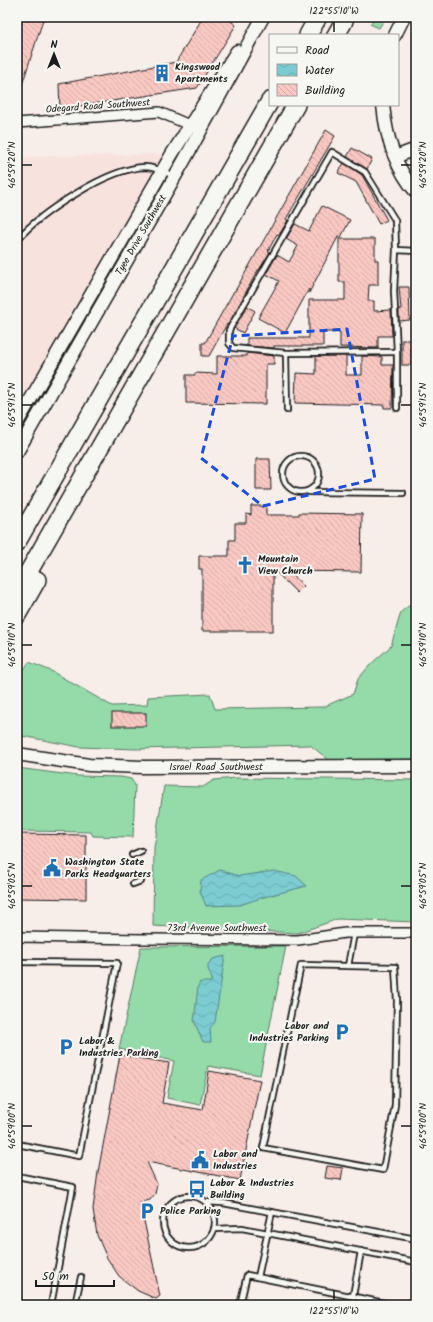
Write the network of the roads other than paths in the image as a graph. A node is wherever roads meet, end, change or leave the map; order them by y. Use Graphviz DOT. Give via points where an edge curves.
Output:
graph roads {
  1 [pos="260,17"];
  2 [pos="263,17"];
  3 [pos="318,17"];
  4 [pos="404,17"];
  5 [pos="309,34"];
  6 [pos="396,34"];
  7 [pos="269,103"];
  8 [pos="295,106"];
  9 [pos="383,106"];
  10 [pos="17,123"];
  11 [pos="190,124"];
  12 [pos="201,130"];
  13 [pos="416,149"];
  14 [pos="395,157"];
  15 [pos="162,170"];
  16 [pos="175,176"];
  17 [pos="416,192"];
  18 [pos="17,240"];
  19 [pos="396,250"];
  20 [pos="416,250"];
  21 [pos="397,352"];
  22 [pos="286,353"];
  23 [pos="397,408"];
  24 [pos="287,410"];
  25 [pos="17,423"];
  26 [pos="114,424"];
  27 [pos="17,452"];
  28 [pos="307,492"];
  29 [pos="403,493"];
  30 [pos="17,542"];
  31 [pos="17,592"];
  32 [pos="17,615"];
  33 [pos="17,754"];
  34 [pos="416,766"];
  35 [pos="141,851"];
  36 [pos="132,855"];
  37 [pos="141,881"];
  38 [pos="133,884"];
  39 [pos="354,933"];
  40 [pos="416,933"];
  41 [pos="17,937"];
  42 [pos="17,962"];
  43 [pos="348,966"];
  44 [pos="17,1144"];
  45 [pos="17,1176"];
  46 [pos="206,1202"];
  47 [pos="272,1212"];
  48 [pos="214,1229"];
  49 [pos="267,1233"];
  50 [pos="416,1239"];
  51 [pos="361,1251"];
  52 [pos="416,1262"];
  53 [pos="81,1277"];
  54 [pos="258,1277"];
  55 [pos="353,1296"];
  56 [pos="50,1305"];
  57 [pos="75,1305"];
  58 [pos="240,1305"];
  59 [pos="394,1305"];
  1 -- 11 [label="street, Tyee Drive Southwest"];
  2 -- 12 [label="street, Tyee Drive Southwest"];
  3 -- 5 [label="highway"];
  4 -- 6 [label="street"];
  7 -- 30 [label="highway"];
  8 -- 26 [label="highway"];
  9 -- 14 [label="street"];
  10 -- 11 [label="street, Odegard Road Southwest" via="159,112"];
  11 -- 12 [label="street, Odegard Road Southwest"];
  11 -- 15 [label="street, Tyee Drive Southwest"];
  12 -- 16 [label="street, Tyee Drive Southwest"];
  13 -- 14 [label="street"];
  14 -- 17 [label="street"];
  15 -- 16 [label="lane"];
  15 -- 18 [label="lane" via="146,167 134,169 120,172 92,185 51,211"];
  15 -- 25 [label="street, Tyee Drive Southwest"];
  16 -- 27 [label="street, Tyee Drive Southwest"];
  19 -- 20 [label="lane"];
  19 -- 21 [label="lane" via="394,291"];
  19 -- 22 [label="lane" via="395,220 365,172 332,152 229,330 229,343 234,348"];
  21 -- 22 [label="lane"];
  21 -- 23 [label="lane"];
  22 -- 24 [label="lane"];
  26 -- 31 [label="highway"];
  26 -- 32 [label="highway" via="97,464"];
  28 -- 28 [label="lane" via="292,490 284,480 283,471 294,456 306,456 315,461 319,469 318,483"];
  28 -- 29 [label="lane"];
  33 -- 34 [label="street, Israel Road Southwest" via="89,765 142,767"];
  35 -- 36 [label="lane"];
  37 -- 38 [label="lane"];
  39 -- 40 [label="street, 73rd Avenue Southwest"];
  39 -- 41 [label="street, 73rd Avenue Southwest" via="298,940"];
  39 -- 43 [label="lane"];
  42 -- 44 [label="lane" via="116,962 78,1156"];
  43 -- 43 [label="lane" via="395,967 396,1105 383,1170 263,1148 301,965"];
  45 -- 56 [label="lane" via="73,1187"];
  46 -- 47 [label="lane"];
  46 -- 48 [label="lane" via="212,1210"];
  46 -- 48 [label="lane" via="191,1196 172,1202 164,1215 164,1230 174,1243 192,1248 201,1245"];
  47 -- 49 [label="lane"];
  47 -- 50 [label="lane"];
  48 -- 49 [label="lane" via="242,1228"];
  49 -- 51 [label="lane"];
  49 -- 54 [label="lane"];
  51 -- 52 [label="lane"];
  51 -- 55 [label="lane"];
  53 -- 57 [label="lane"];
  54 -- 55 [label="lane"];
  54 -- 58 [label="lane" via="246,1275"];
  55 -- 59 [label="lane"];
}
